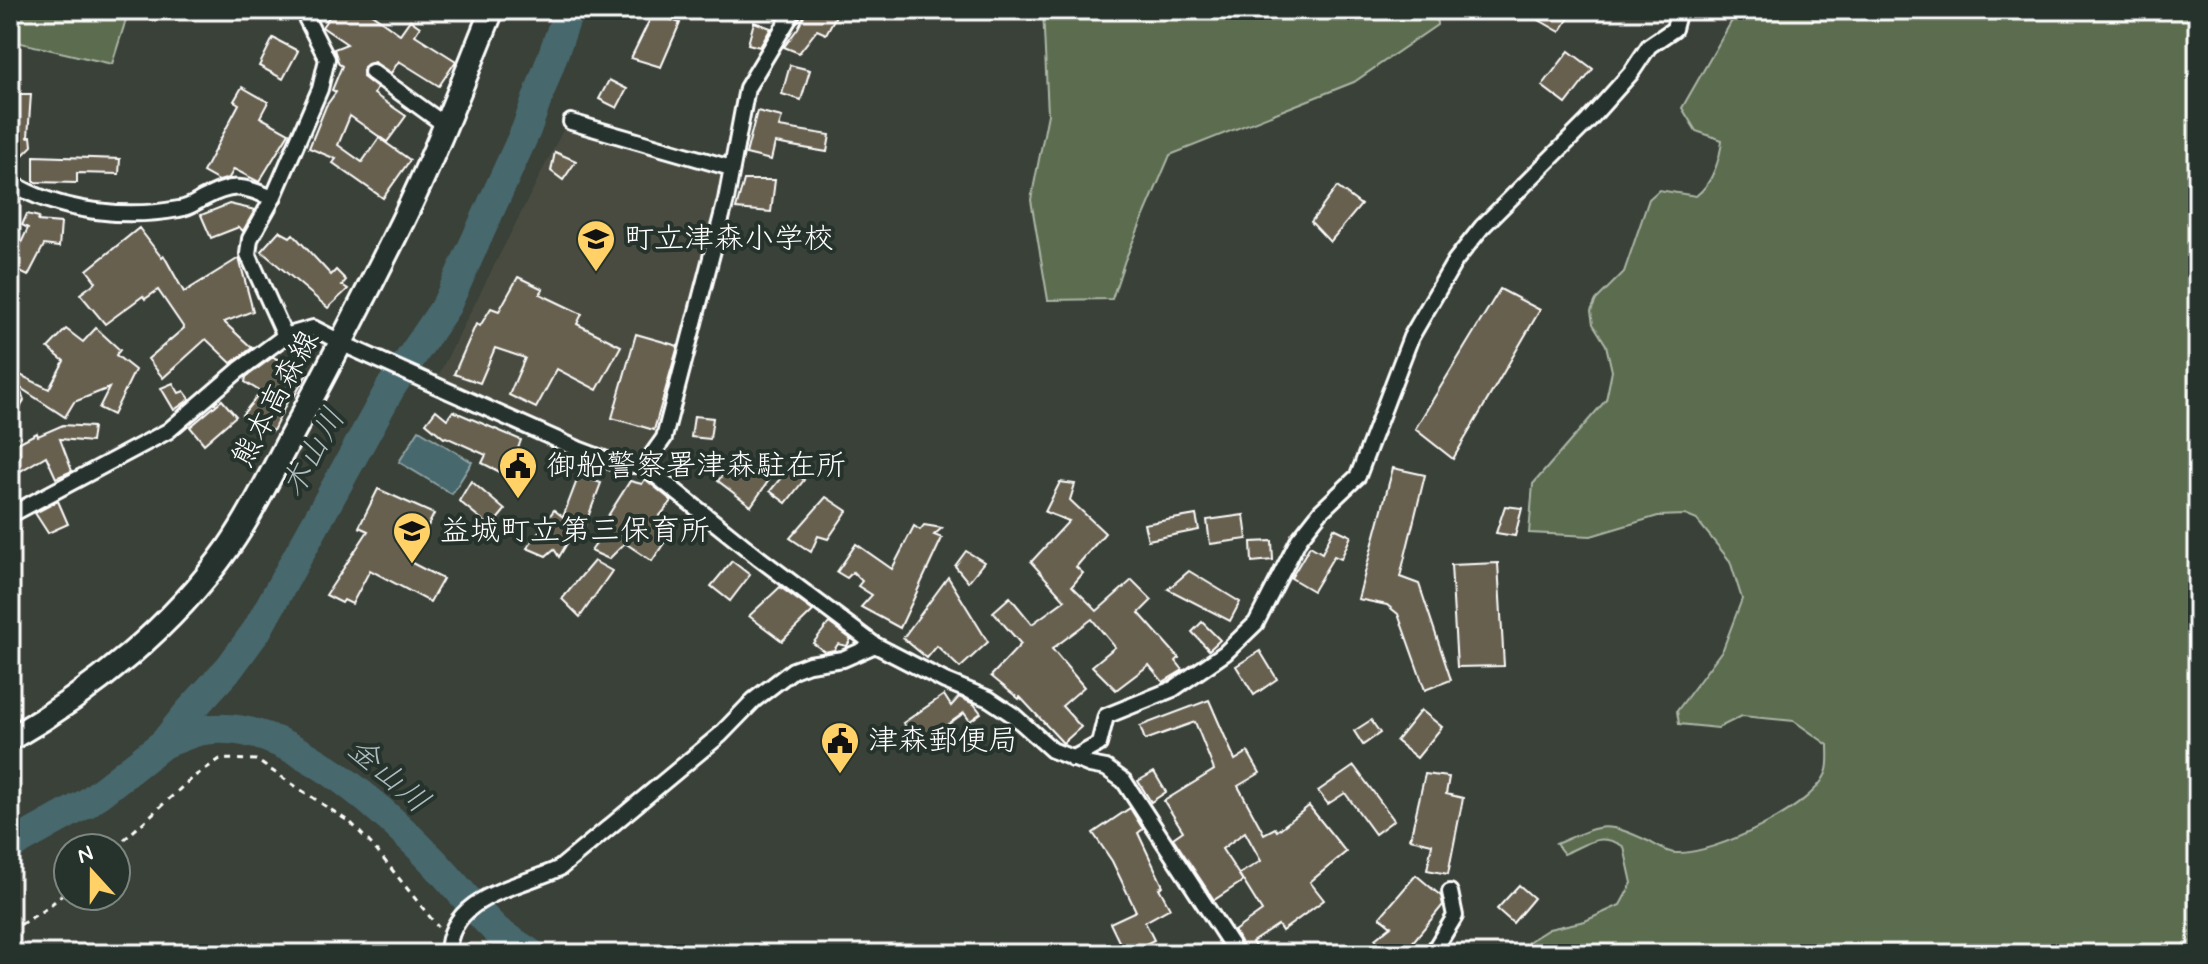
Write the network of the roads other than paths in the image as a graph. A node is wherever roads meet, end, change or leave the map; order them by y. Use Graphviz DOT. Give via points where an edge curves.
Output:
graph roads {
  1 [pos="302,10"];
  2 [pos="492,10"];
  3 [pos="794,10"];
  4 [pos="1679,10"];
  5 [pos="372,72"];
  6 [pos="571,122"];
  7 [pos="445,125"];
  8 [pos="731,168"];
  9 [pos="10,182"];
  10 [pos="273,198"];
  11 [pos="285,336"];
  12 [pos="346,345"];
  13 [pos="644,466"];
  14 [pos="10,515"];
  15 [pos="875,645"];
  16 [pos="10,739"];
  17 [pos="1072,759"];
  18 [pos="1450,892"];
  19 [pos="448,954"];
  20 [pos="1237,954"];
  21 [pos="1432,954"];
  1 -- 10 [label="street" via="327,59 320,89"];
  2 -- 7 [label="main road, 熊本高森線"];
  3 -- 8 [label="street" via="747,88"];
  4 -- 17 [label="street" via="1674,29 1649,46 1588,121 1455,261 1411,337 1358,476 1299,539 1256,623 1225,653 1173,689 1106,716 1099,744"];
  5 -- 7 [label="street"];
  6 -- 8 [label="street"];
  7 -- 12 [label="main road, 熊本高森線"];
  8 -- 13 [label="street" via="664,438"];
  9 -- 10 [label="street" via="54,203 135,214 184,209 225,187"];
  10 -- 11 [label="street" via="250,239 248,254"];
  11 -- 12 [label="street" via="313,328"];
  11 -- 14 [label="street" via="168,431"];
  12 -- 13 [label="street" via="615,463"];
  12 -- 16 [label="main road, 熊本高森線" via="229,547 190,595 117,663"];
  13 -- 15 [label="street"];
  15 -- 17 [label="street" via="989,699 1052,750"];
  15 -- 19 [label="street" via="843,659 793,670 560,868 495,892 456,920"];
  17 -- 20 [label="street" via="1106,768 1124,781"];
  18 -- 21 [label="street" via="1455,916"];
}
